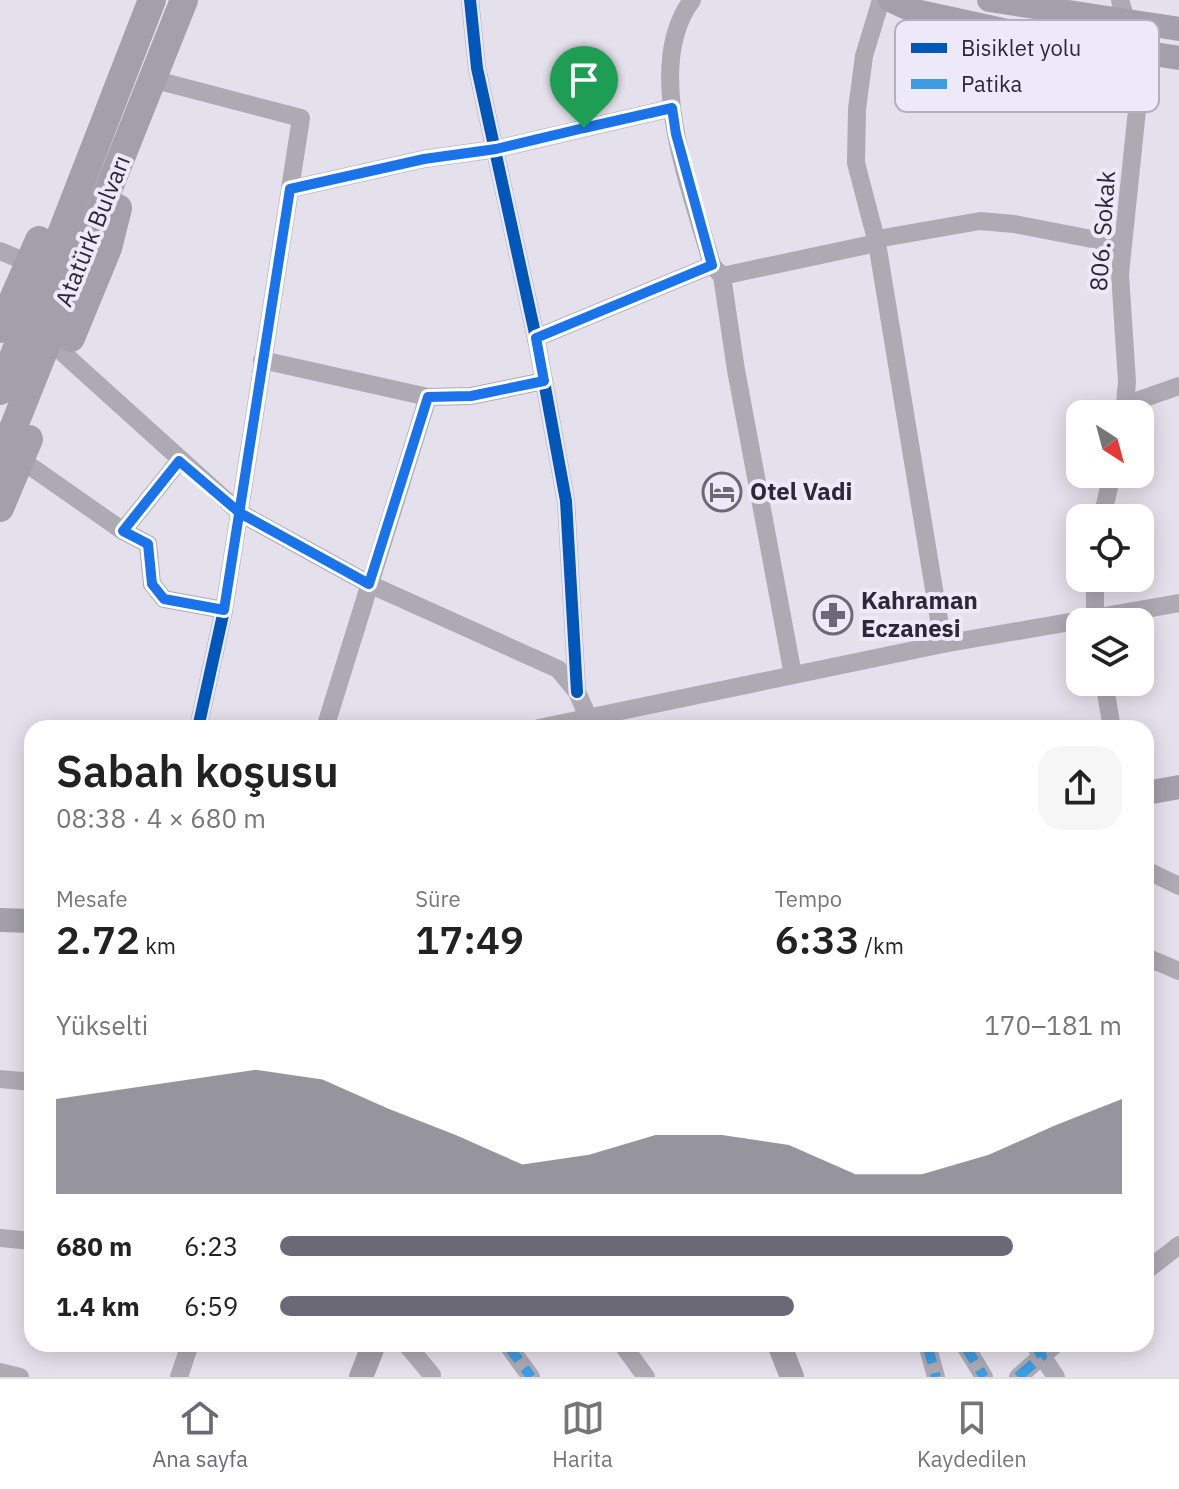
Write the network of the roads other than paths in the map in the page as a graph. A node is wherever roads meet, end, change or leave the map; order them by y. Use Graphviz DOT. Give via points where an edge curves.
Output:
graph roads {
  1 [pos="152,0"];
  2 [pos="184,0"];
  3 [pos="470,0"];
  4 [pos="692,0"];
  5 [pos="881,0"];
  6 [pos="890,0"];
  7 [pos="989,0"];
  8 [pos="1124,12"];
  9 [pos="957,20"];
  10 [pos="1150,20"];
  11 [pos="1159,23"];
  12 [pos="1179,29"];
  13 [pos="1159,55"];
  14 [pos="1179,58"];
  15 [pos="152,79"];
  16 [pos="114,93"];
  17 [pos="141,106"];
  18 [pos="672,108"];
  19 [pos="1137,112"];
  20 [pos="496,149"];
  21 [pos="290,189"];
  22 [pos="877,241"];
  23 [pos="1123,245"];
  24 [pos="0,251"];
  25 [pos="29,263"];
  26 [pos="717,270"];
  27 [pos="0,329"];
  28 [pos="536,338"];
  29 [pos="64,354"];
  30 [pos="262,360"];
  31 [pos="544,381"];
  32 [pos="1179,386"];
  33 [pos="0,391"];
  34 [pos="428,397"];
  35 [pos="1126,400"];
  36 [pos="1148,400"];
  37 [pos="10,460"];
  38 [pos="179,461"];
  39 [pos="0,508"];
  40 [pos="240,513"];
  41 [pos="123,531"];
  42 [pos="369,584"];
  43 [pos="1179,603"];
  44 [pos="1152,608"];
  45 [pos="224,610"];
  46 [pos="1066,624"];
  47 [pos="943,644"];
  48 [pos="793,675"];
  49 [pos="577,692"];
  50 [pos="1106,696"];
  51 [pos="200,720"];
  52 [pos="327,720"];
  53 [pos="590,720"];
  54 [pos="604,720"];
  55 [pos="1111,720"];
  56 [pos="1179,787"];
  57 [pos="1154,792"];
  58 [pos="1154,874"];
  59 [pos="1179,886"];
  60 [pos="0,920"];
  61 [pos="24,921"];
  62 [pos="1154,960"];
  63 [pos="1179,971"];
  64 [pos="0,1079"];
  65 [pos="24,1081"];
  66 [pos="0,1238"];
  67 [pos="24,1240"];
  68 [pos="1179,1245"];
  69 [pos="1154,1265"];
  70 [pos="187,1352"];
  71 [pos="371,1352"];
  72 [pos="413,1352"];
  73 [pos="513,1352"];
  74 [pos="628,1352"];
  75 [pos="785,1352"];
  76 [pos="929,1352"];
  77 [pos="969,1352"];
  78 [pos="1040,1352"];
  79 [pos="1046,1352"];
  80 [pos="0,1372"];
  81 [pos="432,1375"];
  82 [pos="20,1377"];
  83 [pos="179,1377"];
  84 [pos="361,1377"];
  85 [pos="531,1377"];
  86 [pos="646,1377"];
  87 [pos="792,1377"];
  88 [pos="936,1377"];
  89 [pos="984,1377"];
  90 [pos="1018,1377"];
  91 [pos="1056,1377"];
  1 -- 16 [label="main road, Atatürk Bulvarı"];
  2 -- 15 [label="main road, Atatürk Bulvarı"];
  3 -- 20 [label="street" via="477,68"];
  4 -- 18 [label="street" via="672,43"];
  5 -- 22 [label="street" via="864,56 856,163"];
  6 -- 9 [label="main road"];
  7 -- 8 [label="main road"];
  8 -- 10 [label="main road"];
  11 -- 12 [label="main road"];
  13 -- 14 [label="main road"];
  15 -- 17 [label="main road, Atatürk Bulvarı"];
  15 -- 21 [label="street" via="301,118"];
  16 -- 25 [label="main road"];
  16 -- 33 [label="main road, Atatürk Bulvarı"];
  17 -- 29 [label="main road" via="108,248"];
  17 -- 37 [label="main road, Atatürk Bulvarı"];
  18 -- 20 [label="street"];
  18 -- 26 [label="street"];
  19 -- 23 [label="street, 806. Sokak"];
  20 -- 21 [label="street"];
  20 -- 28 [label="street"];
  21 -- 30 [label="street"];
  22 -- 23 [label="street" via="980,221"];
  22 -- 26 [label="street"];
  22 -- 47 [label="street"];
  23 -- 35 [label="street, 806. Sokak"];
  24 -- 25 [label="street"];
  25 -- 27 [label="main road"];
  26 -- 28 [label="street"];
  26 -- 48 [label="street"];
  28 -- 31 [label="street"];
  29 -- 37 [label="main road"];
  29 -- 38 [label="street"];
  30 -- 34 [label="street"];
  30 -- 40 [label="street"];
  31 -- 34 [label="street" via="471,396"];
  31 -- 49 [label="street" via="566,501"];
  32 -- 36 [label="street"];
  34 -- 42 [label="street"];
  37 -- 39 [label="main road"];
  37 -- 41 [label="street"];
  38 -- 40 [label="street"];
  38 -- 41 [label="street"];
  40 -- 42 [label="street"];
  40 -- 45 [label="street"];
  41 -- 45 [label="street" via="148,544 152,584 164,599"];
  42 -- 49 [label="street" via="558,669"];
  42 -- 52 [label="street"];
  43 -- 44 [label="street"];
  45 -- 51 [label="street"];
  46 -- 47 [label="street"];
  47 -- 48 [label="street"];
  48 -- 54 [label="street"];
  49 -- 53 [label="street"];
  50 -- 55 [label="street"];
  56 -- 57 [label="main road"];
  58 -- 59 [label="street"];
  60 -- 61 [label="main road"];
  62 -- 63 [label="street"];
  64 -- 65 [label="street"];
  66 -- 67 [label="street"];
  68 -- 69 [label="street"];
  70 -- 83 [label="street"];
  71 -- 84 [label="main road"];
  72 -- 81 [label="street"];
  73 -- 85 [label="street"];
  74 -- 86 [label="street"];
  75 -- 87 [label="main road"];
  76 -- 88 [label="street"];
  77 -- 89 [label="street"];
  78 -- 90 [label="street"];
  79 -- 91 [label="street"];
  80 -- 82 [label="street"];
}
